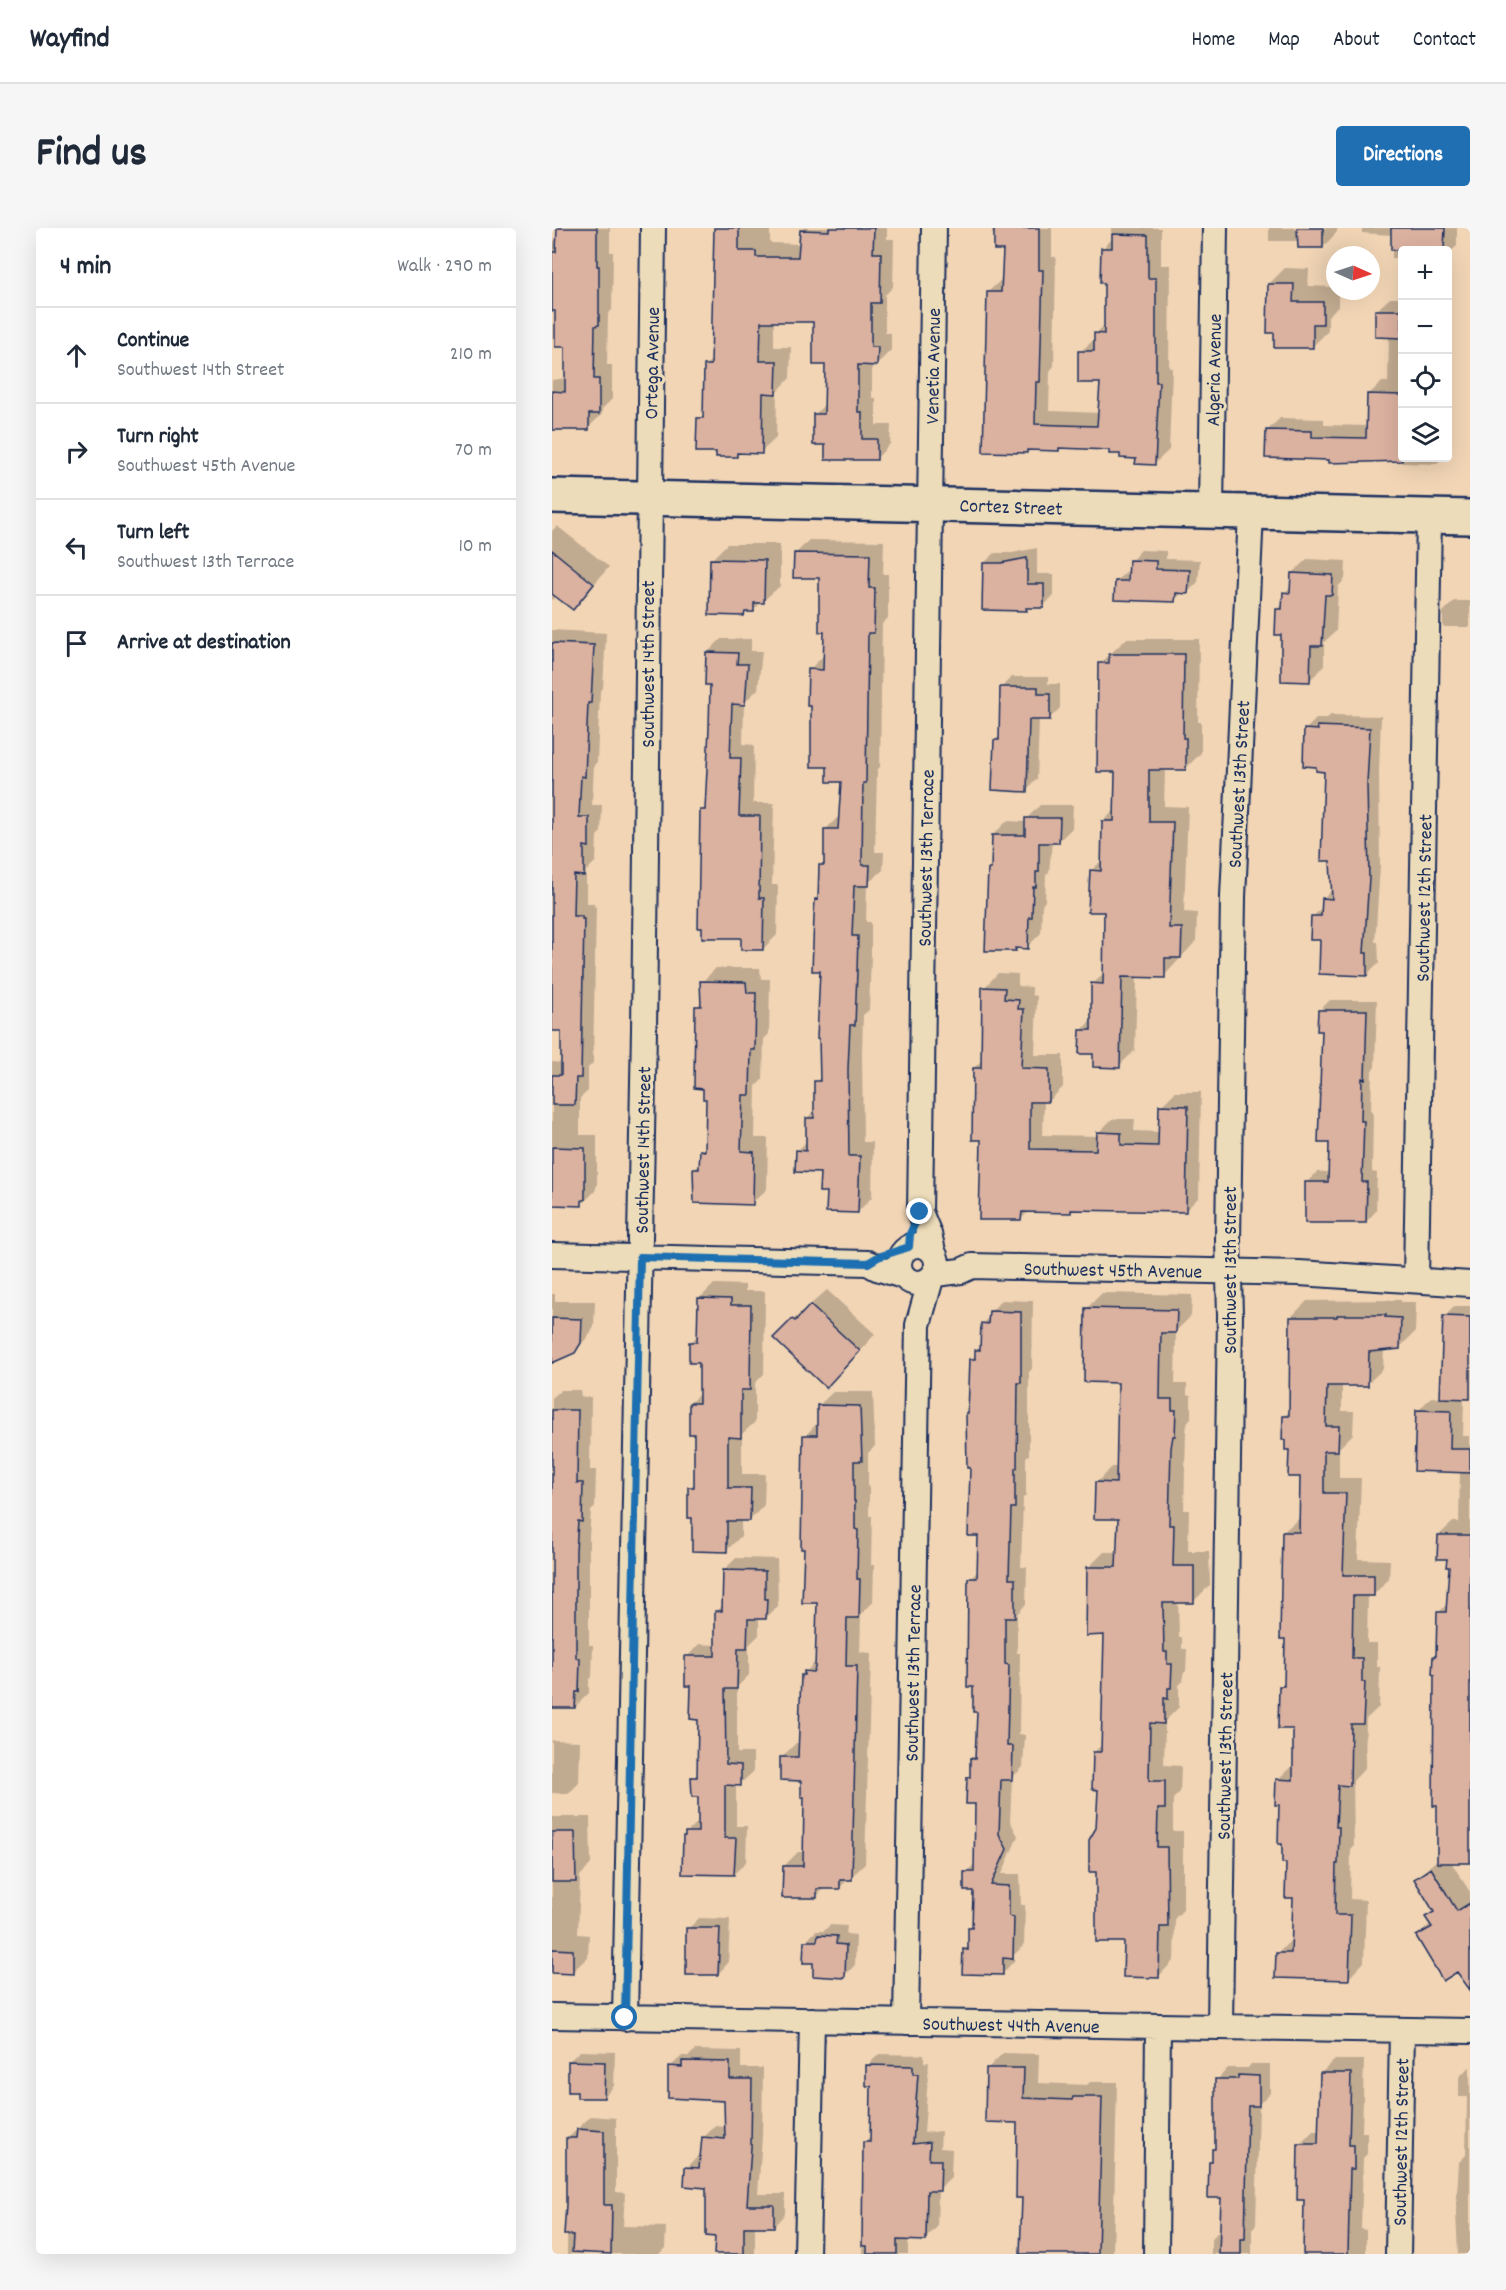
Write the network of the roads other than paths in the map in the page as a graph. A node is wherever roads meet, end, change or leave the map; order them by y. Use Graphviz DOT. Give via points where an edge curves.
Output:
graph roads {
  1 [pos="653,228"];
  2 [pos="934,228"];
  3 [pos="1215,228"];
  4 [pos="552,496"];
  5 [pos="649,499"];
  6 [pos="931,503"];
  7 [pos="1211,511"];
  8 [pos="1251,513"];
  9 [pos="1429,516"];
  10 [pos="1470,517"];
  11 [pos="552,1256"];
  12 [pos="640,1257"];
  13 [pos="925,1259"];
  14 [pos="868,1263"];
  15 [pos="1228,1272"];
  16 [pos="905,1277"];
  17 [pos="1416,1280"];
  18 [pos="1470,1284"];
  19 [pos="918,1325"];
  20 [pos="552,2016"];
  21 [pos="625,2018"];
  22 [pos="812,2020"];
  23 [pos="906,2022"];
  24 [pos="1158,2026"];
  25 [pos="1220,2027"];
  26 [pos="1402,2030"];
  27 [pos="1470,2031"];
  28 [pos="807,2254"];
  29 [pos="1156,2254"];
  30 [pos="1398,2254"];
  1 -- 5 [label="street, Ortega Avenue"];
  2 -- 6 [label="street, Venetia Avenue"];
  3 -- 7 [label="street, Algeria Avenue"];
  4 -- 5 [label="street, Cortez Street"];
  5 -- 6 [label="street, Cortez Street"];
  5 -- 12 [label="street, Southwest 14th Street"];
  6 -- 7 [label="street, Cortez Street"];
  6 -- 13 [label="street, Southwest 13th Terrace" via="920,1212 929,1234"];
  7 -- 8 [label="street, Cortez Street"];
  8 -- 9 [label="street, Cortez Street"];
  8 -- 15 [label="street, Southwest 13th Street" via="1233,897"];
  9 -- 10 [label="street, Cortez Street"];
  9 -- 17 [label="street, Southwest 12th Street"];
  11 -- 12 [label="street, Southwest 45th Avenue"];
  12 -- 14 [label="street, Southwest 45th Avenue"];
  12 -- 21 [label="street, Southwest 14th Street"];
  13 -- 14 [label="street, Southwest 45th Avenue" via="878,1257"];
  13 -- 15 [label="street, Southwest 45th Avenue" via="961,1270 972,1266"];
  13 -- 16 [label="street" via="899,1262"];
  13 -- 19 [label="street, Southwest 13th Terrace"];
  14 -- 16 [label="street, Southwest 45th Avenue"];
  15 -- 17 [label="street, Southwest 45th Avenue"];
  15 -- 25 [label="street, Southwest 13th Street"];
  16 -- 19 [label="street, Southwest 13th Terrace"];
  17 -- 18 [label="street, Southwest 45th Avenue"];
  19 -- 23 [label="street, Southwest 13th Terrace"];
  20 -- 21 [label="street, Southwest 44th Avenue"];
  21 -- 22 [label="street, Southwest 44th Avenue"];
  22 -- 23 [label="street, Southwest 44th Avenue"];
  22 -- 28 [label="street"];
  23 -- 24 [label="street, Southwest 44th Avenue"];
  24 -- 25 [label="street, Southwest 44th Avenue"];
  24 -- 29 [label="street"];
  25 -- 26 [label="street, Southwest 44th Avenue"];
  26 -- 27 [label="street, Southwest 44th Avenue"];
  26 -- 30 [label="street, Southwest 12th Street"];
}
